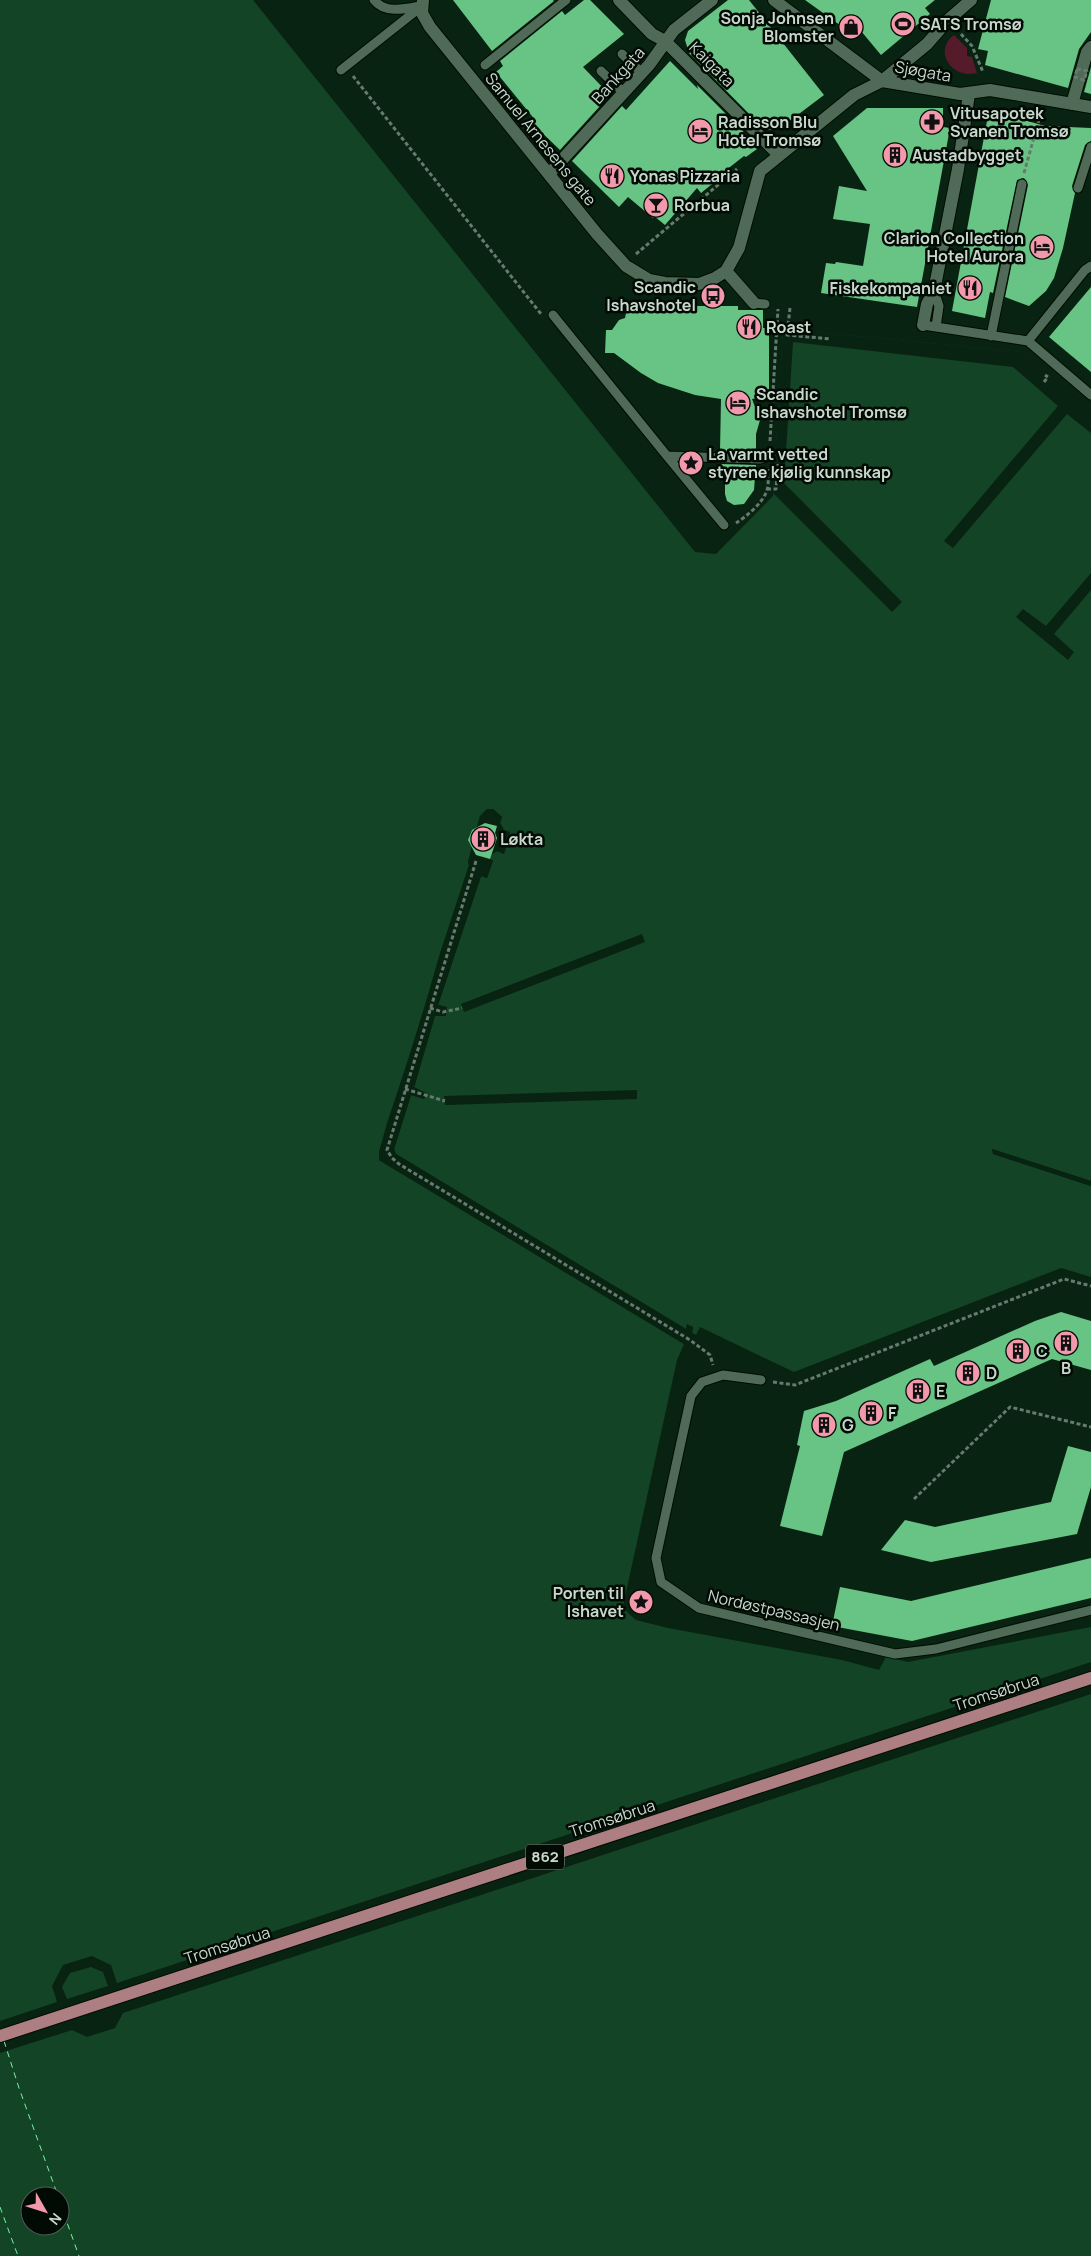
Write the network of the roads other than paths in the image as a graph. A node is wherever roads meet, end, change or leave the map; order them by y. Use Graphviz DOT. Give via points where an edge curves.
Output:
graph roads {
  1 [pos="374,0"];
  2 [pos="566,0"];
  3 [pos="619,0"];
  4 [pos="712,0"];
  5 [pos="774,0"];
  6 [pos="971,0"];
  7 [pos="420,2"];
  8 [pos="666,40"];
  9 [pos="1091,47"];
  10 [pos="622,54"];
  11 [pos="485,64"];
  12 [pos="343,68"];
  13 [pos="601,71"];
  14 [pos="642,73"];
  15 [pos="882,81"];
  16 [pos="624,93"];
  17 [pos="969,94"];
  18 [pos="1072,104"];
  19 [pos="1091,107"];
  20 [pos="1091,147"];
  21 [pos="779,155"];
  22 [pos="548,174"];
  23 [pos="1022,184"];
  24 [pos="1078,188"];
  25 [pos="726,270"];
  26 [pos="1089,271"];
  27 [pos="934,291"];
  28 [pos="760,304"];
  29 [pos="553,315"];
  30 [pos="923,325"];
  31 [pos="936,327"];
  32 [pos="991,336"];
  33 [pos="1028,341"];
  34 [pos="1091,396"];
  35 [pos="769,453"];
  36 [pos="667,456"];
  37 [pos="724,525"];
  38 [pos="761,1380"];
  39 [pos="1091,1610"];
  40 [pos="1091,1678"];
  41 [pos="0,2036"];
  1 -- 7 [label="lane" via="380,6 399,10"];
  2 -- 11 [label="lane"];
  3 -- 8 [label="street, Kaigata" via="652,34"];
  4 -- 8 [label="street, Bankgata"];
  5 -- 15 [label="street, Sjøgata"];
  6 -- 15 [label="street" via="928,44"];
  7 -- 12 [label="lane"];
  7 -- 22 [label="street, Samuel Arnesens gate" via="430,27"];
  8 -- 14 [label="street, Bankgata"];
  8 -- 21 [label="street, Kaigata"];
  9 -- 18 [label="street"];
  10 -- 14 [label="lane"];
  13 -- 16 [label="lane"];
  14 -- 16 [label="street, Bankgata"];
  15 -- 17 [label="street, Sjøgata"];
  15 -- 21 [label="street" via="854,95"];
  16 -- 22 [label="street, Bankgata"];
  17 -- 18 [label="street, Sjøgata" via="990,90"];
  17 -- 27 [label="street"];
  18 -- 19 [label="street, Sjøgata"];
  20 -- 24 [label="lane"];
  21 -- 25 [label="street" via="760,171 739,248"];
  22 -- 25 [label="street, Samuel Arnesens gate" via="622,263 649,280 699,284"];
  23 -- 32 [label="lane"];
  25 -- 28 [label="street"];
  26 -- 33 [label="lane"];
  27 -- 30 [label="street" via="927,304"];
  27 -- 31 [label="lane" via="939,306"];
  29 -- 36 [label="lane"];
  30 -- 31 [label="lane"];
  31 -- 32 [label="lane"];
  32 -- 33 [label="lane"];
  33 -- 34 [label="lane"];
  35 -- 36 [label="lane" via="760,459"];
  36 -- 37 [label="lane"];
  38 -- 39 [label="lane, Nordøstpassasjen" via="723,1375 702,1382 691,1396 656,1558 661,1582 699,1608 894,1654 936,1649"];
  40 -- 41 [label="main road, Tromsøbrua / 862"];
}
